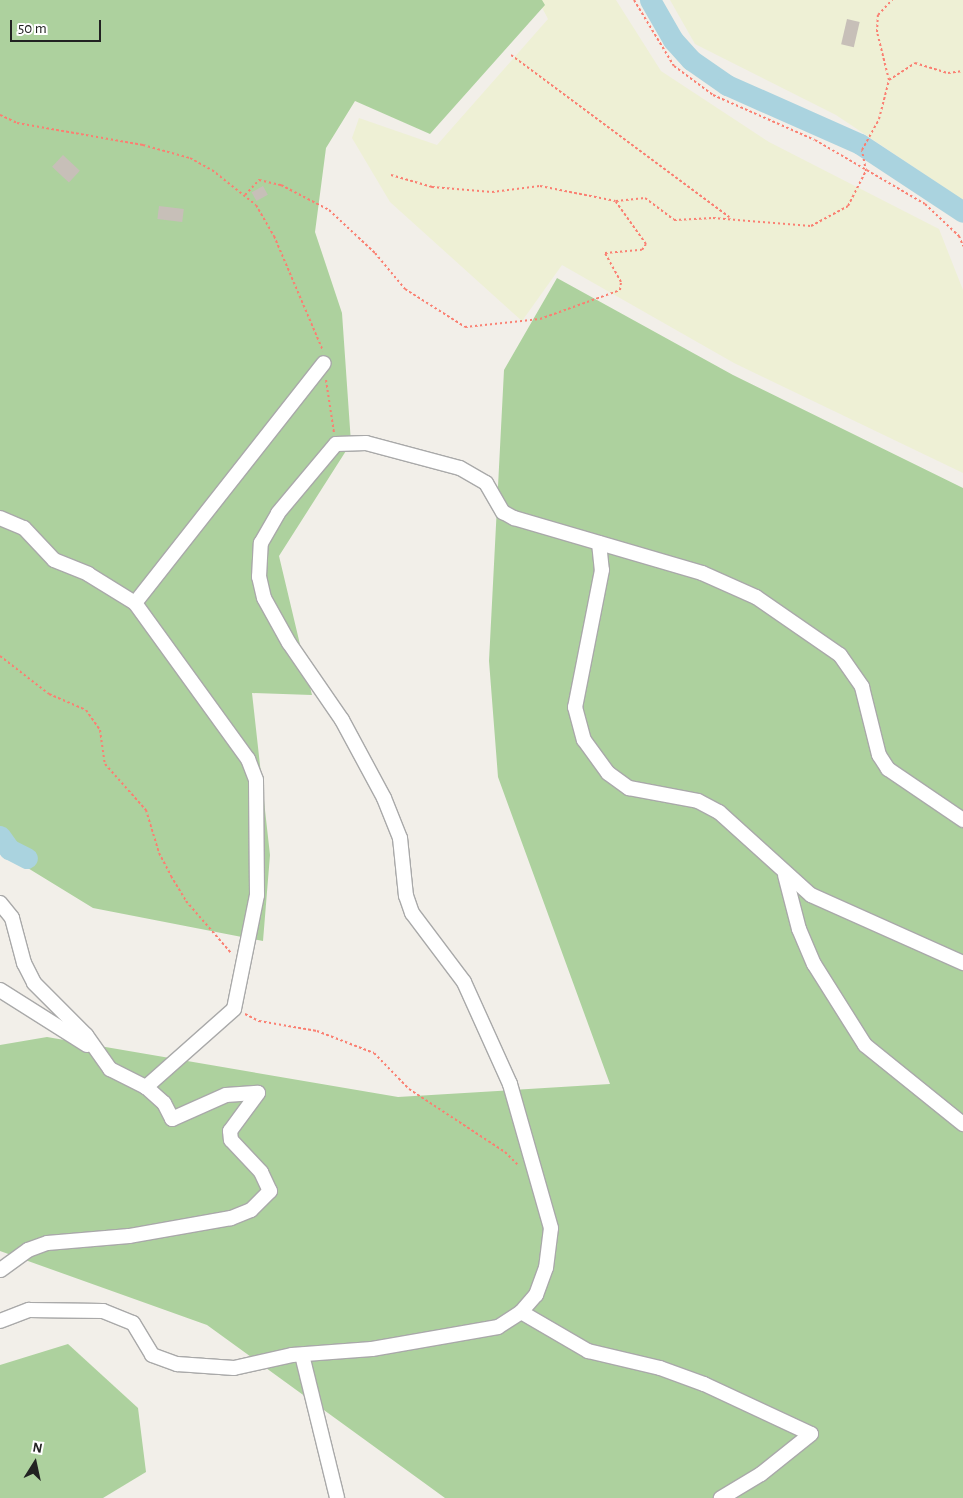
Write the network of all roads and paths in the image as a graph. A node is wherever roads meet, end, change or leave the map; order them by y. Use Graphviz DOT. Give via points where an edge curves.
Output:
graph roads {
  1 [pos="634,0"];
  2 [pos="892,0"];
  3 [pos="511,55"];
  4 [pos="963,71"];
  5 [pos="889,80"];
  6 [pos="0,115"];
  7 [pos="391,175"];
  8 [pos="245,195"];
  9 [pos="616,201"];
  10 [pos="731,219"];
  11 [pos="963,246"];
  12 [pos="324,363"];
  13 [pos="336,444"];
  14 [pos="0,518"];
  15 [pos="599,543"];
  16 [pos="135,603"];
  17 [pos="0,656"];
  18 [pos="963,820"];
  19 [pos="785,875"];
  20 [pos="0,903"];
  21 [pos="963,963"];
  22 [pos="244,972"];
  23 [pos="0,990"];
  24 [pos="234,1009"];
  25 [pos="100,1055"];
  26 [pos="146,1087"];
  27 [pos="963,1124"];
  28 [pos="536,1186"];
  29 [pos="0,1270"];
  30 [pos="521,1312"];
  31 [pos="0,1321"];
  32 [pos="302,1355"];
  33 [pos="337,1498"];
  34 [pos="721,1498"];
  1 -- 11 [label="path" via="674,66 713,95 816,140 925,204 959,236"];
  2 -- 5 [label="path" via="878,15 878,32"];
  3 -- 10 [label="path"];
  4 -- 5 [label="path" via="948,73 915,63"];
  5 -- 10 [label="path" via="879,119 862,150 866,171 848,206 811,226"];
  6 -- 8 [label="path" via="17,123 144,146 190,158"];
  7 -- 9 [label="path" via="432,187 492,192 540,186"];
  8 -- 9 [label="path" via="258,180 281,184 329,210 375,254 405,289 465,327 540,319 620,290 622,282 605,253 642,250 646,244"];
  8 -- 12 [label="path" via="256,206 274,236 311,316"];
  9 -- 10 [label="path" via="645,198 674,220"];
  12 -- 13 [label="path"];
  12 -- 16 [label="street"];
  13 -- 15 [label="street" via="366,443 460,468 486,483 503,512"];
  13 -- 28 [label="street" via="308,472 261,543 258,562 264,598 289,643 342,720 384,798 400,838 406,896 412,912 464,982 510,1084"];
  14 -- 16 [label="street" via="24,528 54,560 88,574"];
  15 -- 18 [label="street" via="733,585 840,655 862,687 879,755 888,769"];
  15 -- 19 [label="street" via="602,570 575,707 584,740 608,773 629,788 698,802 719,812 769,854"];
  16 -- 22 [label="street" via="248,759 256,780 257,895"];
  17 -- 22 [label="path" via="49,694 86,710 100,730 105,764 146,810 158,852 171,876"];
  19 -- 21 [label="street" via="810,895"];
  19 -- 27 [label="street" via="799,929 814,964 865,1045"];
  20 -- 25 [label="street" via="12,918 24,963 34,983 86,1035"];
  22 -- 24 [label="street"];
  23 -- 25 [label="street"];
  24 -- 26 [label="street"];
  24 -- 28 [label="path" via="259,1021 317,1031 374,1053 409,1089 505,1152"];
  25 -- 26 [label="street" via="110,1069"];
  26 -- 29 [label="street" via="164,1103 172,1118 226,1096 258,1093 230,1131 231,1140 261,1172 270,1191 251,1210 231,1218 128,1236 47,1243 28,1250"];
  28 -- 30 [label="street" via="550,1228 546,1268 536,1295"];
  30 -- 32 [label="street" via="498,1327 456,1336"];
  30 -- 34 [label="street" via="588,1351 695,1381 811,1434 761,1474"];
  31 -- 32 [label="street" via="29,1310 103,1312 133,1323 152,1355 210,1368"];
  32 -- 33 [label="street"];
}
